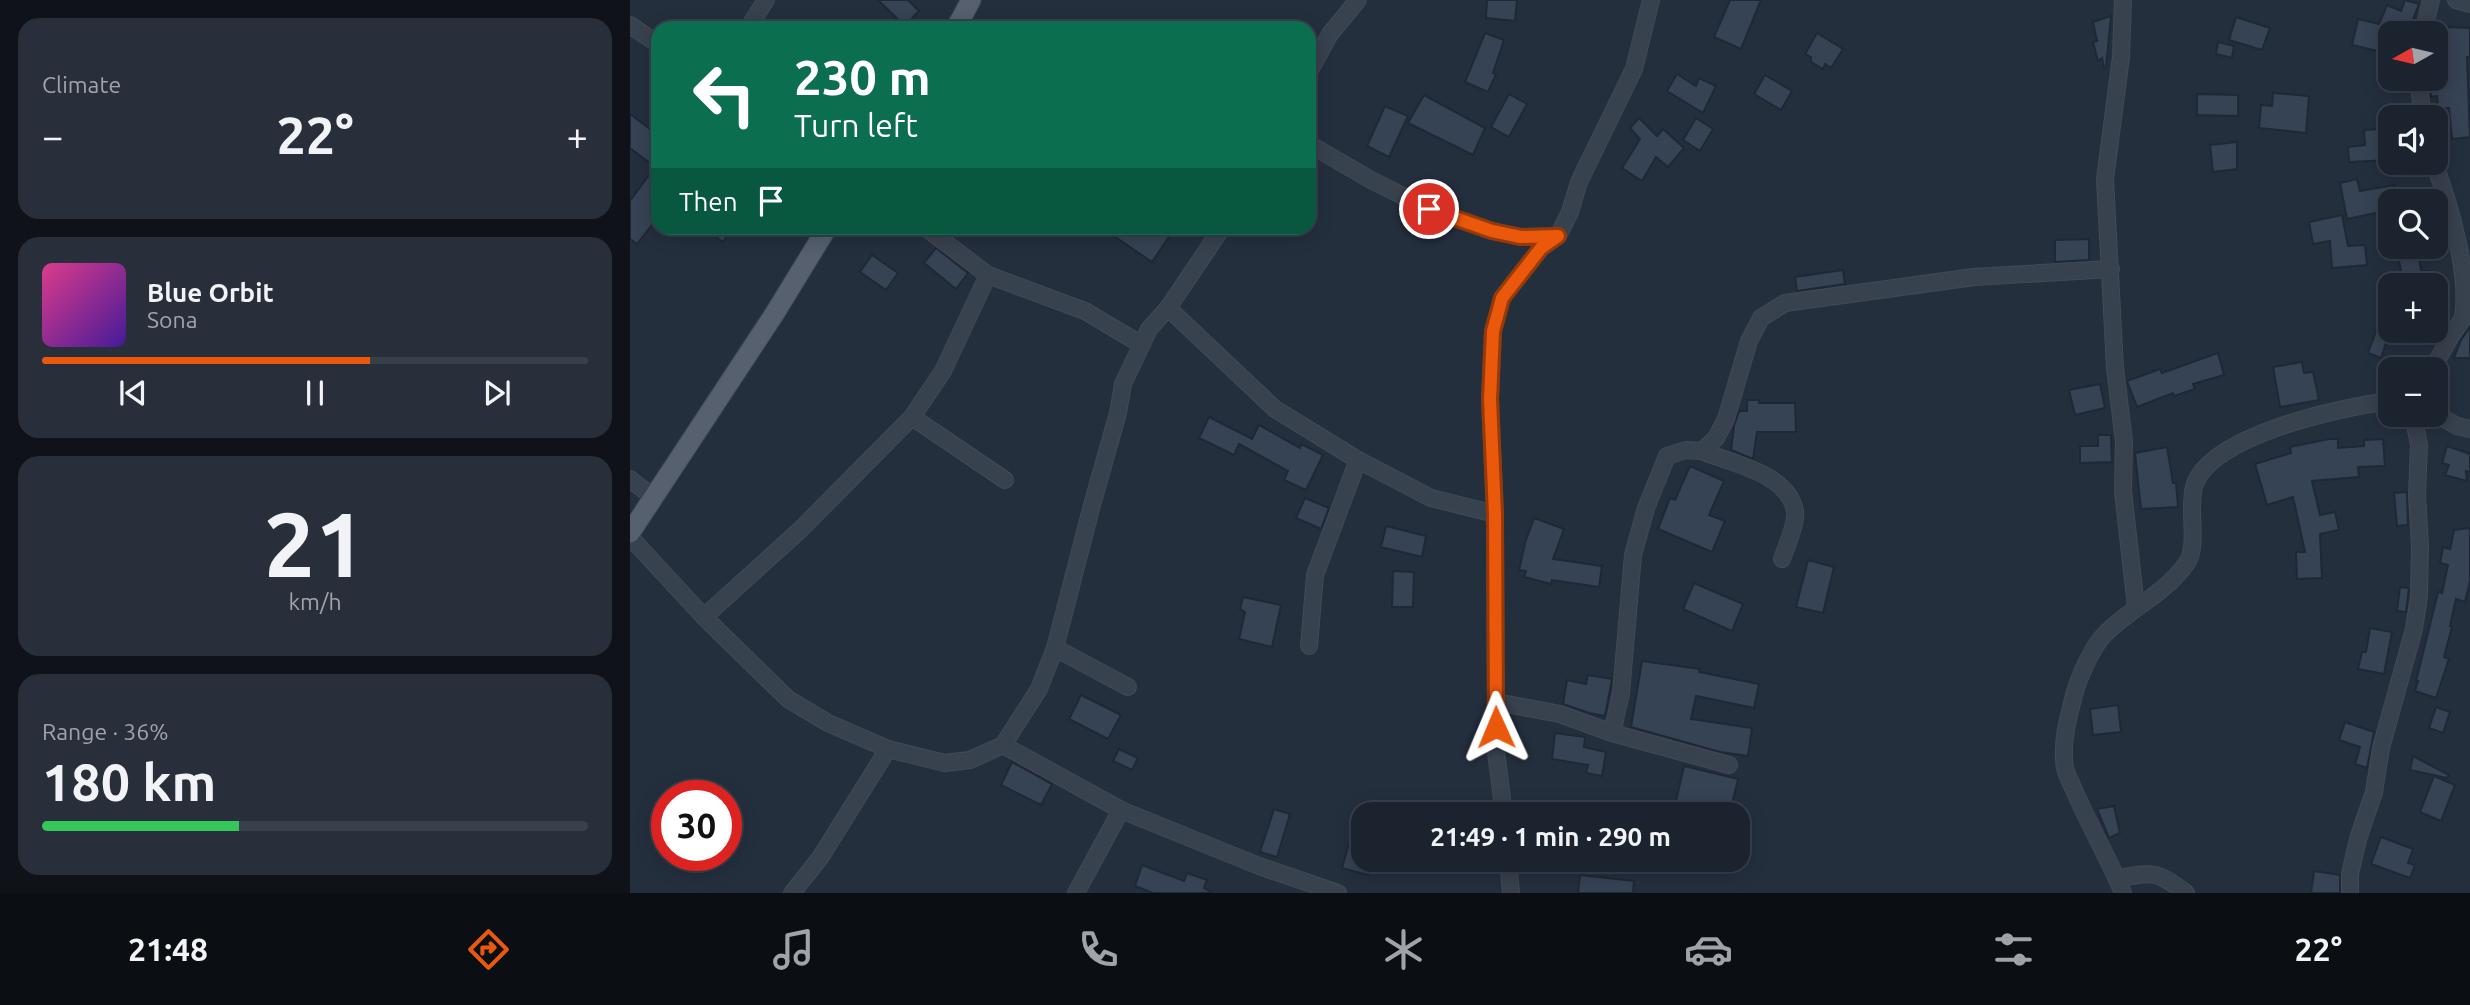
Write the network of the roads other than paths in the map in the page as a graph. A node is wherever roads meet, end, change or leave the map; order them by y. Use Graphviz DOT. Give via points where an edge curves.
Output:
graph roads {
  1 [pos="766,0"];
  2 [pos="971,0"];
  3 [pos="1358,0"];
  4 [pos="1651,0"];
  5 [pos="2123,0"];
  6 [pos="2431,0"];
  7 [pos="2455,0"];
  8 [pos="2470,4"];
  9 [pos="752,21"];
  10 [pos="960,21"];
  11 [pos="2426,21"];
  12 [pos="631,28"];
  13 [pos="651,40"];
  14 [pos="1316,60"];
  15 [pos="1316,148"];
  16 [pos="2438,175"];
  17 [pos="823,235"];
  18 [pos="935,235"];
  19 [pos="1217,235"];
  20 [pos="1558,236"];
  21 [pos="2111,269"];
  22 [pos="988,275"];
  23 [pos="1168,308"];
  24 [pos="2466,321"];
  25 [pos="1142,345"];
  26 [pos="2440,357"];
  27 [pos="2378,404"];
  28 [pos="912,417"];
  29 [pos="2448,421"];
  30 [pos="2415,427"];
  31 [pos="2470,429"];
  32 [pos="1702,451"];
  33 [pos="1358,460"];
  34 [pos="630,479"];
  35 [pos="1005,480"];
  36 [pos="654,498"];
  37 [pos="1495,514"];
  38 [pos="630,535"];
  39 [pos="1782,559"];
  40 [pos="2136,607"];
  41 [pos="704,617"];
  42 [pos="1309,646"];
  43 [pos="1055,648"];
  44 [pos="1128,687"];
  45 [pos="1496,702"];
  46 [pos="1612,733"];
  47 [pos="1003,745"];
  48 [pos="888,749"];
  49 [pos="1729,765"];
  50 [pos="1502,802"];
  51 [pos="1121,810"];
  52 [pos="1509,872"];
  53 [pos="2120,886"];
  54 [pos="792,893"];
  55 [pos="1076,893"];
  56 [pos="1338,893"];
  57 [pos="1511,893"];
  58 [pos="2186,893"];
  59 [pos="2350,893"];
  1 -- 9 [label="street"];
  2 -- 10 [label="main road"];
  3 -- 14 [label="street"];
  4 -- 20 [label="street" via="1634,69"];
  5 -- 21 [label="street" via="2121,57 2105,179"];
  6 -- 11 [label="street"];
  7 -- 8 [label="street"];
  12 -- 13 [label="street"];
  15 -- 20 [label="street" via="1429,209 1492,231 1521,237"];
  16 -- 24 [label="street" via="2464,244 2469,271"];
  17 -- 36 [label="main road"];
  18 -- 22 [label="street"];
  19 -- 23 [label="street"];
  20 -- 37 [label="street" via="1541,248 1502,298 1493,331 1490,399"];
  21 -- 32 [label="street" via="1974,277 1785,303 1761,318 1749,341 1726,419"];
  21 -- 40 [label="street" via="2124,441 2123,491"];
  22 -- 25 [label="street" via="1085,311"];
  22 -- 28 [label="street" via="943,372"];
  23 -- 25 [label="street"];
  23 -- 33 [label="street" via="1275,409"];
  24 -- 26 [label="street" via="2452,334"];
  25 -- 43 [label="street" via="1123,384"];
  27 -- 40 [label="street" via="2290,422 2214,458 2194,485 2190,557 2171,582"];
  28 -- 35 [label="street"];
  28 -- 41 [label="street" via="800,530"];
  29 -- 31 [label="street"];
  30 -- 59 [label="street" via="2419,596 2374,792 2358,839"];
  32 -- 39 [label="street" via="1759,472 1786,489 1796,513"];
  32 -- 46 [label="street" via="1667,456 1646,508 1633,555 1621,693"];
  33 -- 37 [label="street" via="1431,498"];
  33 -- 42 [label="street" via="1315,575"];
  34 -- 36 [label="street"];
  36 -- 38 [label="main road"];
  37 -- 45 [label="street"];
  38 -- 41 [label="street"];
  40 -- 53 [label="street" via="2103,636 2078,679 2066,726 2065,769"];
  41 -- 48 [label="street" via="788,699 828,723"];
  43 -- 44 [label="street"];
  43 -- 47 [label="street" via="1039,689"];
  45 -- 46 [label="street" via="1560,714"];
  45 -- 50 [label="street"];
  46 -- 49 [label="street"];
  47 -- 48 [label="street" via="970,760 945,762"];
  47 -- 51 [label="street"];
  48 -- 54 [label="street" via="820,858"];
  51 -- 55 [label="street"];
  51 -- 56 [label="street"];
  52 -- 57 [label="street"];
  53 -- 58 [label="street" via="2146,872 2167,878"];
}
